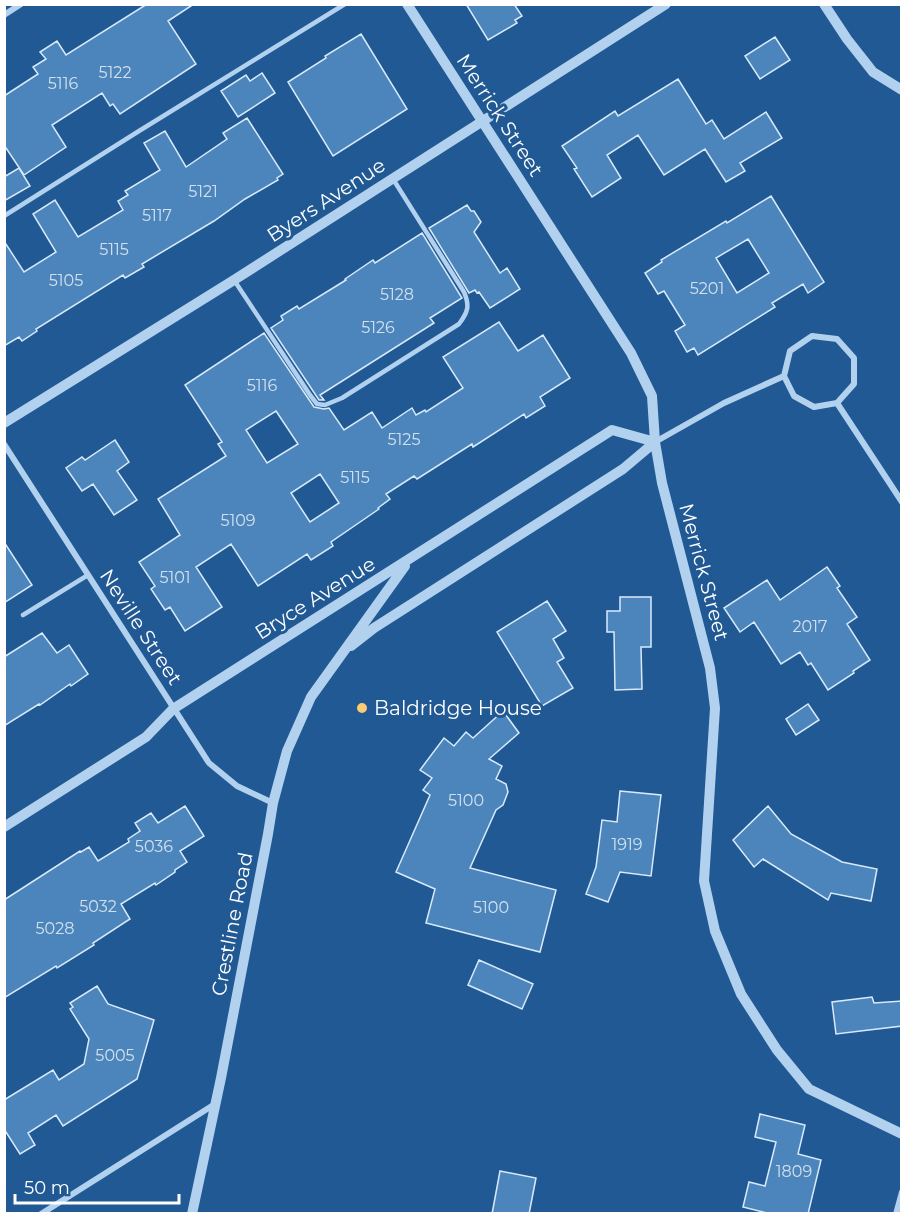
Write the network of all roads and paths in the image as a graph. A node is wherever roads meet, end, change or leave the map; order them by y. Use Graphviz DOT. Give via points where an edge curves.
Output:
graph roads {
  1 [pos="21,4"];
  2 [pos="345,4"];
  3 [pos="407,4"];
  4 [pos="666,4"];
  5 [pos="824,4"];
  6 [pos="4,15"];
  7 [pos="902,90"];
  8 [pos="483,121"];
  9 [pos="393,179"];
  10 [pos="4,216"];
  11 [pos="234,280"];
  12 [pos="784,376"];
  13 [pos="837,403"];
  14 [pos="4,423"];
  15 [pos="655,442"];
  16 [pos="4,444"];
  17 [pos="902,502"];
  18 [pos="409,560"];
  19 [pos="88,575"];
  20 [pos="23,615"];
  21 [pos="341,654"];
  22 [pos="174,709"];
  23 [pos="273,803"];
  24 [pos="4,826"];
  25 [pos="215,1104"];
  26 [pos="902,1134"];
  27 [pos="902,1192"];
  28 [pos="40,1214"];
  29 [pos="192,1214"];
  30 [pos="896,1214"];
  1 -- 6 [label="street"];
  2 -- 10 [label="lane"];
  3 -- 8 [label="street, Merrick Street"];
  4 -- 8 [label="street, Byers Avenue"];
  5 -- 7 [label="street" via="873,72"];
  8 -- 9 [label="street, Byers Avenue"];
  8 -- 15 [label="street, Merrick Street" via="631,353 652,396"];
  9 -- 11 [label="street, Byers Avenue"];
  9 -- 11 [label="lane" via="464,292 468,302 466,315 459,324 342,398 316,404"];
  11 -- 14 [label="street, Byers Avenue"];
  12 -- 13 [label="street" via="794,396 814,407"];
  12 -- 13 [label="street" via="790,351 797,346 812,336 837,339 854,358 854,384"];
  12 -- 15 [label="street" via="724,403"];
  13 -- 17 [label="street"];
  15 -- 18 [label="street, Bryce Avenue" via="612,430"];
  15 -- 21 [label="street" via="623,469 375,628"];
  15 -- 26 [label="street, Merrick Street" via="710,668 715,708 704,881 715,931 741,994 777,1050 809,1089"];
  16 -- 19 [label="street, Neville Street"];
  18 -- 21 [label="street, Crestline Road"];
  18 -- 22 [label="street, Bryce Avenue"];
  19 -- 20 [label="lane"];
  19 -- 22 [label="street, Neville Street"];
  21 -- 23 [label="street, Crestline Road" via="311,697 287,751"];
  22 -- 23 [label="street, Neville Street" via="209,763 237,786"];
  22 -- 24 [label="street, Bryce Avenue" via="146,737"];
  23 -- 25 [label="street, Crestline Road"];
  25 -- 28 [label="street"];
  25 -- 29 [label="street, Crestline Road"];
  27 -- 30 [label="street"];
}
